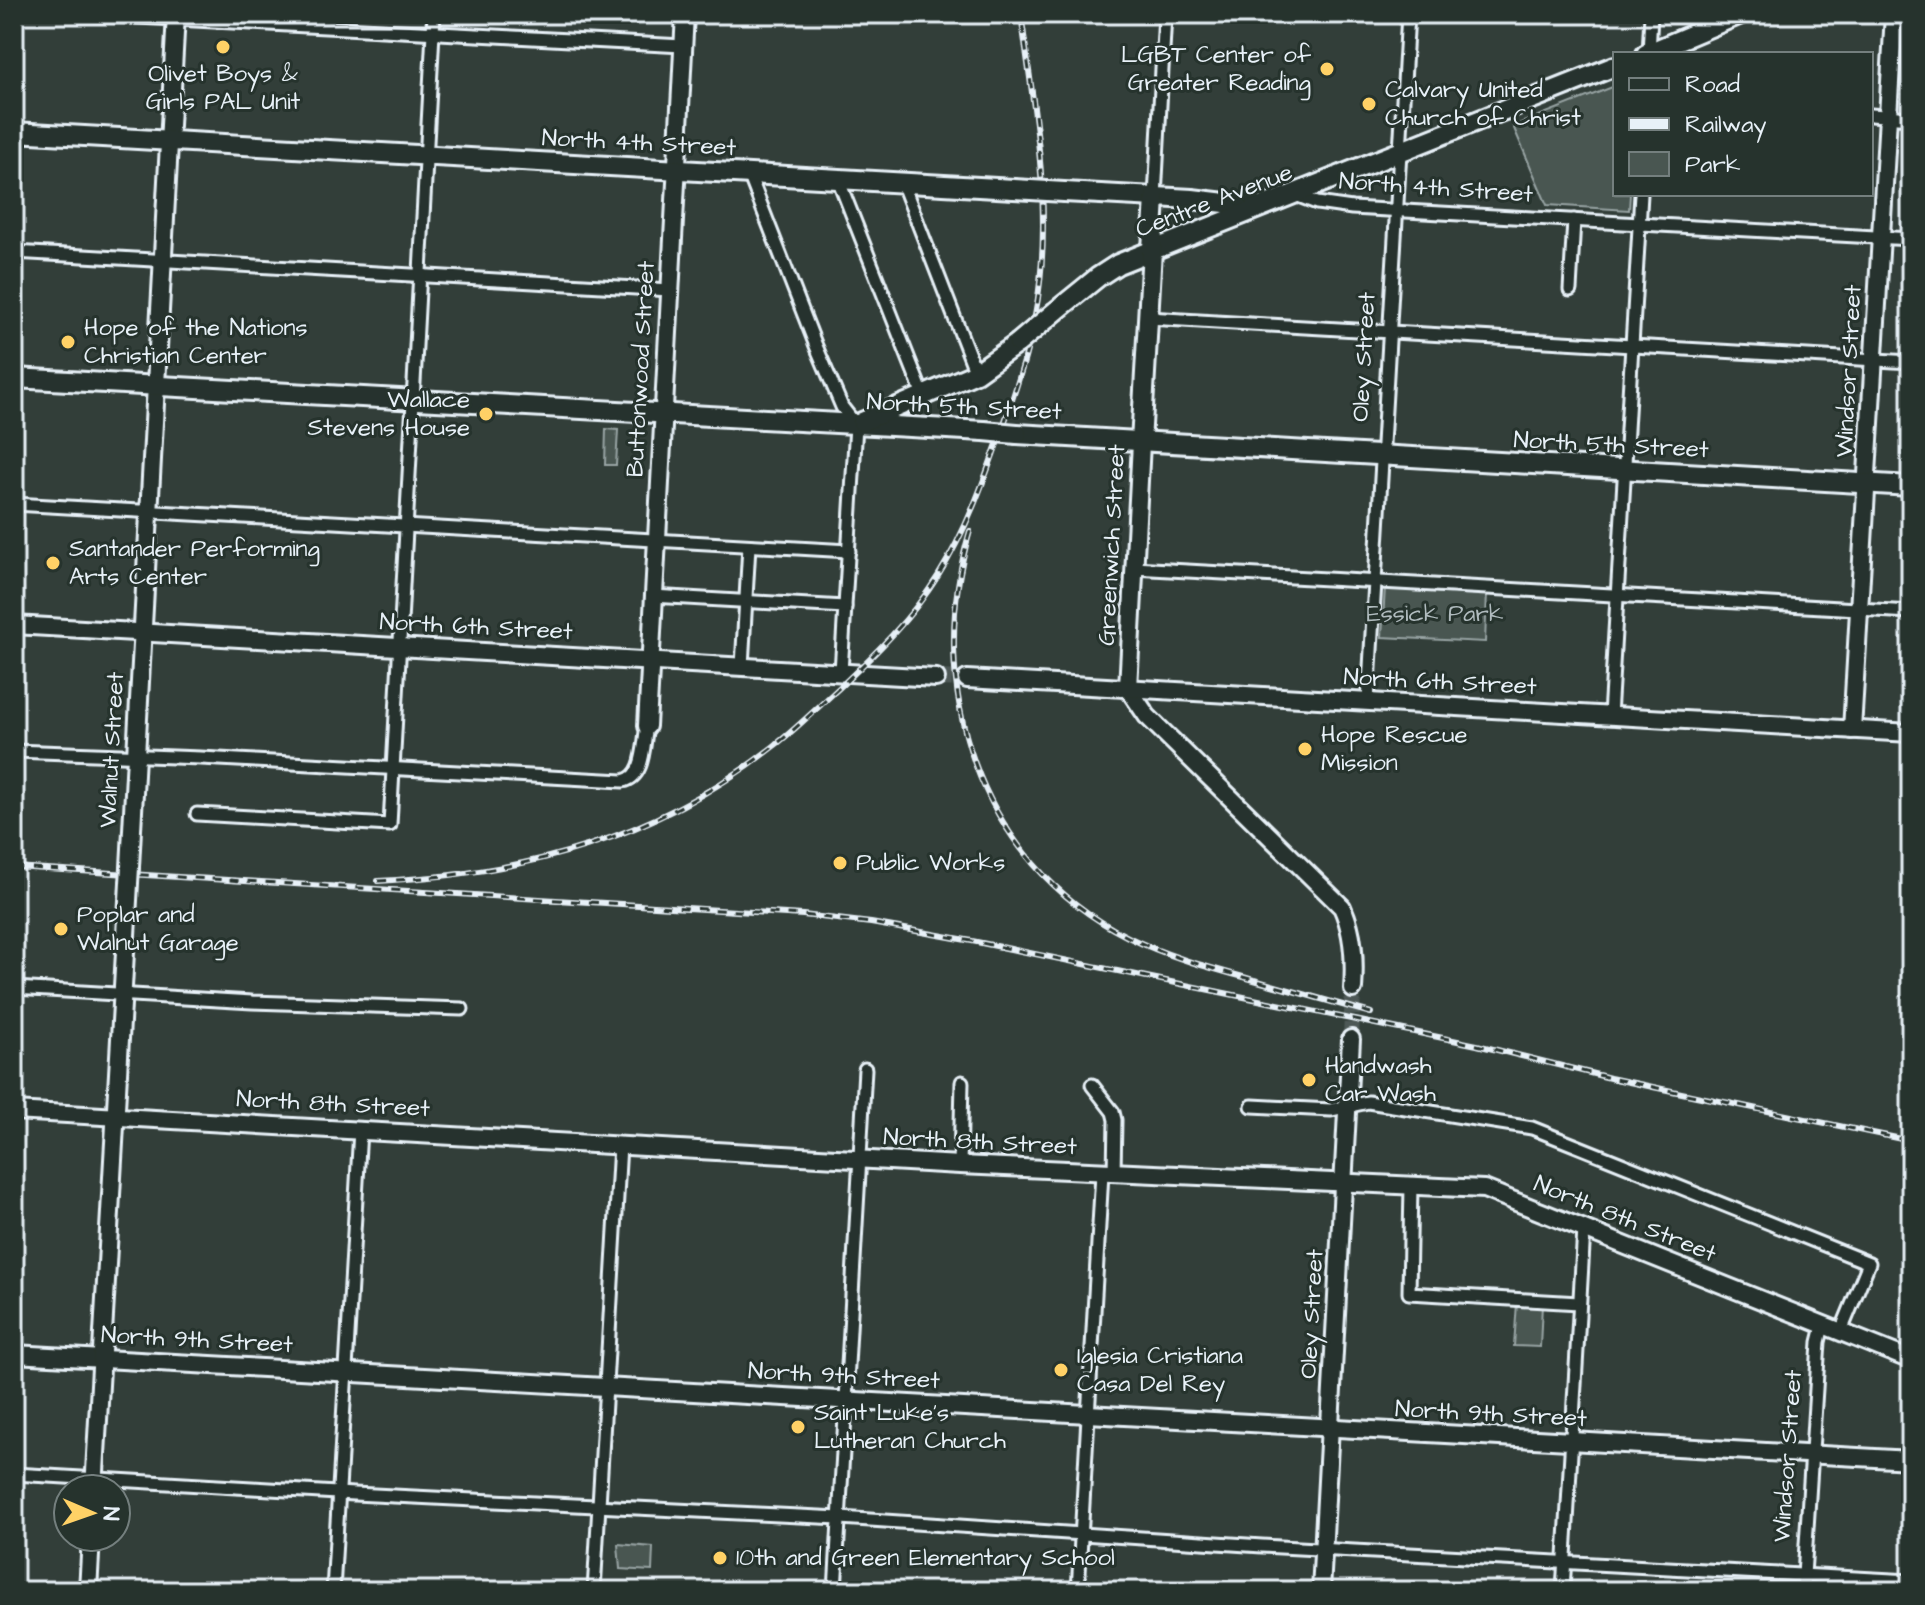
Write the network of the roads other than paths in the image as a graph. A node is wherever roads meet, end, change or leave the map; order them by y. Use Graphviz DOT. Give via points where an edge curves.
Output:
graph roads {
  1 [pos="81,14"];
  2 [pos="434,14"];
  3 [pos="685,14"];
  4 [pos="1165,14"];
  5 [pos="1408,14"];
  6 [pos="1651,14"];
  7 [pos="1741,14"];
  8 [pos="1894,14"];
  9 [pos="176,16"];
  10 [pos="433,34"];
  11 [pos="683,46"];
  12 [pos="1648,52"];
  13 [pos="1653,52"];
  14 [pos="1613,67"];
  15 [pos="1879,116"];
  16 [pos="1911,118"];
  17 [pos="14,132"];
  18 [pos="170,140"];
  19 [pos="1400,153"];
  20 [pos="427,155"];
  21 [pos="676,170"];
  22 [pos="749,174"];
  23 [pos="838,179"];
  24 [pos="902,182"];
  25 [pos="1296,195"];
  26 [pos="1641,196"];
  27 [pos="1155,197"];
  28 [pos="1261,207"];
  29 [pos="1397,211"];
  30 [pos="1574,220"];
  31 [pos="1639,224"];
  32 [pos="1881,237"];
  33 [pos="1911,239"];
  34 [pos="14,252"];
  35 [pos="1152,252"];
  36 [pos="163,261"];
  37 [pos="420,276"];
  38 [pos="670,290"];
  39 [pos="1570,290"];
  40 [pos="1148,318"];
  41 [pos="1390,331"];
  42 [pos="1632,345"];
  43 [pos="1874,360"];
  44 [pos="1911,362"];
  45 [pos="976,373"];
  46 [pos="14,378"];
  47 [pos="156,386"];
  48 [pos="923,395"];
  49 [pos="413,400"];
  50 [pos="663,415"];
  51 [pos="856,425"];
  52 [pos="1141,443"];
  53 [pos="1383,456"];
  54 [pos="1625,470"];
  55 [pos="1866,484"];
  56 [pos="1911,486"];
  57 [pos="14,504"];
  58 [pos="149,511"];
  59 [pos="406,527"];
  60 [pos="655,541"];
  61 [pos="749,546"];
  62 [pos="849,551"];
  63 [pos="1134,568"];
  64 [pos="1376,581"];
  65 [pos="1617,595"];
  66 [pos="652,596"];
  67 [pos="746,601"];
  68 [pos="845,607"];
  69 [pos="1859,609"];
  70 [pos="1911,612"];
  71 [pos="14,625"];
  72 [pos="143,632"];
  73 [pos="399,647"];
  74 [pos="648,661"];
  75 [pos="742,666"];
  76 [pos="841,672"];
  77 [pos="936,678"];
  78 [pos="967,679"];
  79 [pos="1128,688"];
  80 [pos="1368,702"];
  81 [pos="1610,716"];
  82 [pos="647,726"];
  83 [pos="1852,730"];
  84 [pos="1911,733"];
  85 [pos="14,751"];
  86 [pos="136,755"];
  87 [pos="393,768"];
  88 [pos="197,814"];
  89 [pos="14,988"];
  90 [pos="1353,989"];
  91 [pos="122,995"];
  92 [pos="462,1009"];
  93 [pos="1351,1039"];
  94 [pos="865,1069"];
  95 [pos="962,1082"];
  96 [pos="1092,1085"];
  97 [pos="1252,1106"];
  98 [pos="1348,1106"];
  99 [pos="14,1111"];
  100 [pos="115,1116"];
  101 [pos="360,1130"];
  102 [pos="620,1145"];
  103 [pos="860,1160"];
  104 [pos="960,1165"];
  105 [pos="1108,1173"];
  106 [pos="1343,1183"];
  107 [pos="1411,1186"];
  108 [pos="1584,1229"];
  109 [pos="1579,1303"];
  110 [pos="1823,1326"];
  111 [pos="1841,1331"];
  112 [pos="14,1354"];
  113 [pos="101,1358"];
  114 [pos="1911,1360"];
  115 [pos="345,1372"];
  116 [pos="605,1387"];
  117 [pos="846,1400"];
  118 [pos="1088,1414"];
  119 [pos="1330,1429"];
  120 [pos="1571,1442"];
  121 [pos="1811,1455"];
  122 [pos="1911,1460"];
  123 [pos="95,1473"];
  124 [pos="14,1474"];
  125 [pos="52,1479"];
  126 [pos="132,1485"];
  127 [pos="338,1493"];
  128 [pos="599,1505"];
  129 [pos="840,1518"];
  130 [pos="1081,1535"];
  131 [pos="1323,1550"];
  132 [pos="90,1553"];
  133 [pos="1564,1563"];
  134 [pos="1804,1575"];
  135 [pos="1911,1581"];
  136 [pos="88,1591"];
  137 [pos="333,1591"];
  138 [pos="594,1591"];
  139 [pos="835,1591"];
  140 [pos="1078,1591"];
  141 [pos="1321,1591"];
  142 [pos="1563,1591"];
  143 [pos="1803,1591"];
  1 -- 9 [label="street"];
  2 -- 10 [label="street"];
  3 -- 11 [label="street, Buttonwood Street"];
  4 -- 27 [label="street, Greenwich Street"];
  5 -- 19 [label="street, Oley Street"];
  6 -- 12 [label="street"];
  7 -- 13 [label="main road"];
  8 -- 15 [label="street, Windsor Street"];
  9 -- 10 [label="street"];
  9 -- 18 [label="street, Walnut Street"];
  10 -- 11 [label="street"];
  10 -- 20 [label="street"];
  11 -- 21 [label="street, Buttonwood Street"];
  14 -- 19 [label="main road, Centre Avenue"];
  15 -- 16 [label="street"];
  15 -- 32 [label="street, Windsor Street"];
  17 -- 18 [label="main road, North 4th Street"];
  18 -- 20 [label="main road, North 4th Street"];
  18 -- 36 [label="street, Walnut Street"];
  19 -- 25 [label="main road, Centre Avenue"];
  19 -- 29 [label="street, Oley Street"];
  20 -- 21 [label="main road, North 4th Street"];
  20 -- 37 [label="street"];
  21 -- 22 [label="main road, North 4th Street"];
  21 -- 38 [label="street, Buttonwood Street"];
  22 -- 23 [label="main road, North 4th Street"];
  22 -- 51 [label="street" via="836,393"];
  23 -- 24 [label="main road, North 4th Street"];
  23 -- 48 [label="street"];
  24 -- 27 [label="main road, North 4th Street, bridge"];
  24 -- 45 [label="street"];
  25 -- 28 [label="main road, Centre Avenue"];
  25 -- 29 [label="street, North 4th Street" via="1317,203"];
  26 -- 31 [label="street"];
  27 -- 28 [label="main road, North 4th Street"];
  27 -- 35 [label="main road, Greenwich Street"];
  28 -- 35 [label="main road, Centre Avenue"];
  29 -- 30 [label="street, North 4th Street"];
  29 -- 41 [label="street, Oley Street"];
  30 -- 31 [label="street, North 4th Street"];
  30 -- 39 [label="street"];
  31 -- 32 [label="street, North 4th Street"];
  31 -- 42 [label="street"];
  32 -- 33 [label="street, North 4th Street"];
  32 -- 43 [label="street, Windsor Street"];
  34 -- 36 [label="street"];
  35 -- 40 [label="main road, Greenwich Street"];
  35 -- 45 [label="main road, Centre Avenue, bridge" via="1104,273"];
  36 -- 37 [label="street"];
  36 -- 47 [label="street, Walnut Street"];
  37 -- 38 [label="street"];
  37 -- 49 [label="street"];
  38 -- 50 [label="street, Buttonwood Street"];
  40 -- 41 [label="street"];
  40 -- 52 [label="main road, Greenwich Street"];
  41 -- 42 [label="street"];
  41 -- 53 [label="street, Oley Street"];
  42 -- 43 [label="street"];
  42 -- 54 [label="street"];
  43 -- 44 [label="street"];
  43 -- 55 [label="street, Windsor Street"];
  45 -- 48 [label="main road, Centre Avenue"];
  46 -- 47 [label="main road, North 5th Street"];
  47 -- 49 [label="main road, North 5th Street"];
  47 -- 58 [label="street, Walnut Street"];
  48 -- 51 [label="main road, Centre Avenue"];
  49 -- 50 [label="main road, North 5th Street"];
  49 -- 59 [label="street"];
  50 -- 51 [label="main road, North 5th Street"];
  50 -- 60 [label="street, Buttonwood Street"];
  51 -- 52 [label="main road, North 5th Street, bridge"];
  51 -- 62 [label="street"];
  52 -- 53 [label="main road, North 5th Street"];
  52 -- 63 [label="street, Greenwich Street"];
  53 -- 54 [label="main road, North 5th Street"];
  53 -- 64 [label="street, Oley Street"];
  54 -- 55 [label="main road, North 5th Street"];
  54 -- 65 [label="street"];
  55 -- 56 [label="main road, North 5th Street"];
  55 -- 69 [label="street, Windsor Street"];
  57 -- 58 [label="street"];
  58 -- 59 [label="street"];
  58 -- 72 [label="street, Walnut Street"];
  59 -- 60 [label="street"];
  59 -- 73 [label="street"];
  60 -- 61 [label="street"];
  60 -- 66 [label="street, Buttonwood Street"];
  61 -- 62 [label="street"];
  61 -- 67 [label="street"];
  62 -- 68 [label="street"];
  63 -- 64 [label="street"];
  63 -- 79 [label="street, Greenwich Street"];
  64 -- 65 [label="street"];
  64 -- 80 [label="street, Oley Street"];
  65 -- 69 [label="street"];
  65 -- 81 [label="street"];
  66 -- 67 [label="street"];
  66 -- 74 [label="street, Buttonwood Street"];
  67 -- 68 [label="street"];
  67 -- 75 [label="street"];
  68 -- 76 [label="street"];
  69 -- 70 [label="street"];
  69 -- 83 [label="street, Windsor Street"];
  71 -- 72 [label="street, North 6th Street"];
  72 -- 73 [label="street, North 6th Street"];
  72 -- 86 [label="street, Walnut Street"];
  73 -- 74 [label="street, North 6th Street"];
  73 -- 87 [label="street"];
  74 -- 75 [label="street, North 6th Street"];
  74 -- 82 [label="street, Buttonwood Street"];
  75 -- 76 [label="street, North 6th Street"];
  76 -- 77 [label="street, North 6th Street"];
  78 -- 79 [label="street, North 6th Street"];
  79 -- 80 [label="street, North 6th Street"];
  79 -- 90 [label="street" via="1147,716 1342,907 1353,945"];
  80 -- 81 [label="street, North 6th Street"];
  81 -- 83 [label="street, North 6th Street"];
  82 -- 87 [label="street" via="632,780"];
  83 -- 84 [label="street, North 6th Street"];
  85 -- 86 [label="street"];
  86 -- 87 [label="street"];
  86 -- 91 [label="street, Walnut Street"];
  87 -- 88 [label="street" via="390,825"];
  89 -- 91 [label="street"];
  91 -- 92 [label="street"];
  91 -- 100 [label="street, Walnut Street"];
  93 -- 98 [label="street, Oley Street"];
  94 -- 103 [label="street"];
  95 -- 104 [label="street"];
  96 -- 105 [label="street" via="1115,1120"];
  97 -- 98 [label="street"];
  98 -- 106 [label="street, Oley Street"];
  98 -- 111 [label="street" via="1368,1102 1532,1128 1869,1263"];
  99 -- 100 [label="street, North 8th Street"];
  100 -- 101 [label="street, North 8th Street"];
  100 -- 113 [label="street, Walnut Street"];
  101 -- 102 [label="street, North 8th Street"];
  101 -- 115 [label="street"];
  102 -- 103 [label="street, North 8th Street"];
  102 -- 116 [label="street"];
  103 -- 104 [label="street, North 8th Street"];
  103 -- 117 [label="street"];
  104 -- 105 [label="street, North 8th Street"];
  105 -- 106 [label="street, North 8th Street"];
  105 -- 118 [label="street"];
  106 -- 107 [label="street, North 8th Street"];
  106 -- 119 [label="street, Oley Street"];
  107 -- 108 [label="street, North 8th Street" via="1484,1189"];
  107 -- 109 [label="street" via="1409,1293"];
  108 -- 109 [label="street"];
  108 -- 110 [label="street, North 8th Street"];
  109 -- 120 [label="street"];
  110 -- 111 [label="street, North 8th Street"];
  110 -- 121 [label="street, Windsor Street"];
  111 -- 114 [label="street, North 8th Street"];
  112 -- 113 [label="street, North 9th Street"];
  113 -- 115 [label="street, North 9th Street"];
  113 -- 123 [label="street, Walnut Street"];
  115 -- 116 [label="street, North 9th Street"];
  115 -- 127 [label="street"];
  116 -- 117 [label="street, North 9th Street"];
  116 -- 128 [label="street"];
  117 -- 118 [label="street, North 9th Street"];
  117 -- 129 [label="street"];
  118 -- 119 [label="street, North 9th Street"];
  118 -- 130 [label="street"];
  119 -- 120 [label="street, North 9th Street"];
  119 -- 131 [label="street, Oley Street"];
  120 -- 121 [label="street, North 9th Street"];
  120 -- 133 [label="street"];
  121 -- 122 [label="street, North 9th Street"];
  121 -- 134 [label="street, Windsor Street"];
  124 -- 125 [label="street"];
  126 -- 127 [label="street"];
  127 -- 128 [label="street"];
  127 -- 137 [label="street"];
  128 -- 129 [label="street"];
  128 -- 138 [label="street"];
  129 -- 130 [label="street"];
  129 -- 139 [label="street"];
  130 -- 131 [label="street"];
  130 -- 140 [label="street"];
  131 -- 133 [label="street"];
  131 -- 141 [label="street, Oley Street"];
  132 -- 136 [label="street"];
  133 -- 134 [label="street"];
  133 -- 142 [label="street"];
  134 -- 135 [label="street"];
  134 -- 143 [label="street, Windsor Street"];
}
